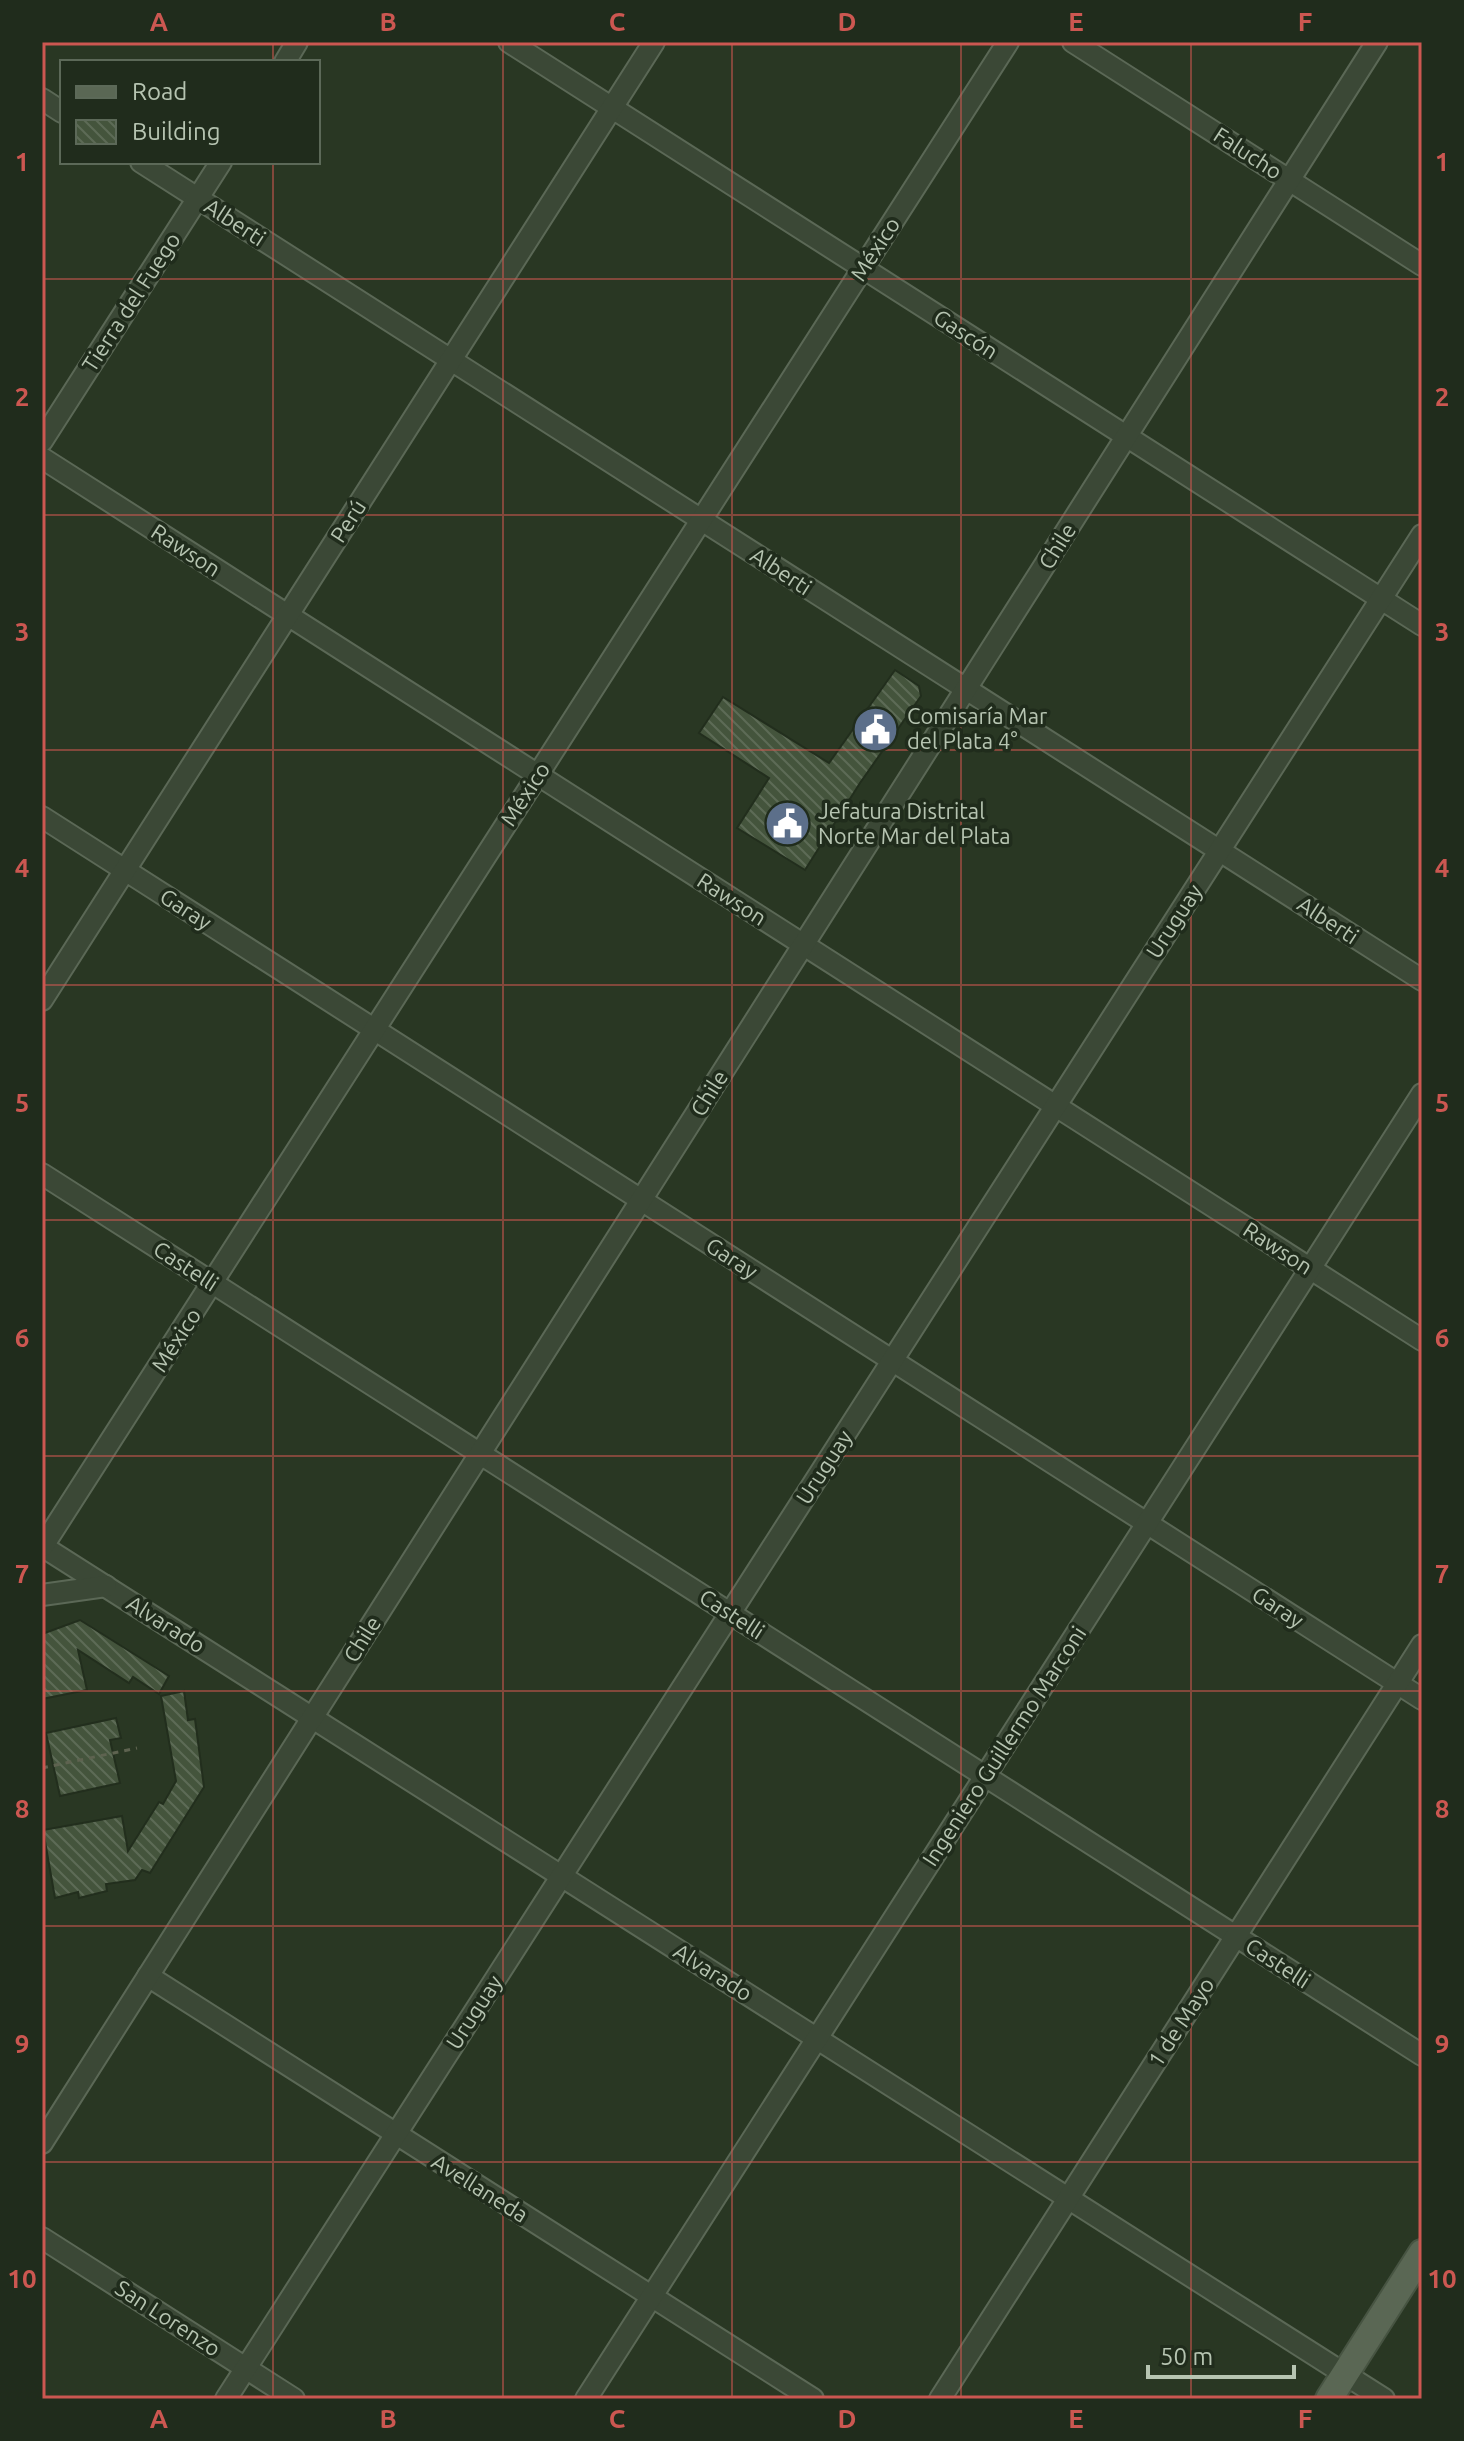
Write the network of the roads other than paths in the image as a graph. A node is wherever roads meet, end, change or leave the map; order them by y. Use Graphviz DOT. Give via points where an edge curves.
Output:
graph roads {
  1 [pos="297,42"];
  2 [pos="509,42"];
  3 [pos="654,42"];
  4 [pos="1008,42"];
  5 [pos="1073,42"];
  6 [pos="1377,42"];
  7 [pos="286,60"];
  8 [pos="42,99"];
  9 [pos="612,108"];
  10 [pos="60,111"];
  11 [pos="144,164"];
  12 [pos="220,164"];
  13 [pos="1289,180"];
  14 [pos="198,198"];
  15 [pos="1422,265"];
  16 [pos="863,268"];
  17 [pos="451,360"];
  18 [pos="1126,436"];
  19 [pos="42,441"];
  20 [pos="42,458"];
  21 [pos="701,520"];
  22 [pos="1422,535"];
  23 [pos="1381,599"];
  24 [pos="288,615"];
  25 [pos="1422,625"];
  26 [pos="966,689"];
  27 [pos="538,775"];
  28 [pos="42,817"];
  29 [pos="1219,851"];
  30 [pos="125,870"];
  31 [pos="803,945"];
  32 [pos="1422,980"];
  33 [pos="42,1000"];
  34 [pos="375,1030"];
  35 [pos="1422,1094"];
  36 [pos="1056,1106"];
  37 [pos="42,1174"];
  38 [pos="641,1200"];
  39 [pos="1310,1268"];
  40 [pos="212,1283"];
  41 [pos="1422,1340"];
  42 [pos="892,1360"];
  43 [pos="480,1454"];
  44 [pos="1147,1523"];
  45 [pos="42,1546"];
  46 [pos="106,1586"];
  47 [pos="42,1595"];
  48 [pos="730,1613"];
  49 [pos="1422,1645"];
  50 [pos="1397,1683"];
  51 [pos="1422,1699"];
  52 [pos="313,1717"];
  53 [pos="985,1776"];
  54 [pos="562,1875"];
  55 [pos="1236,1936"];
  56 [pos="148,1976"];
  57 [pos="817,2038"];
  58 [pos="1422,2055"];
  59 [pos="396,2134"];
  60 [pos="44,2138"];
  61 [pos="1068,2198"];
  62 [pos="42,2238"];
  63 [pos="1422,2253"];
  64 [pos="652,2297"];
  65 [pos="245,2368"];
  66 [pos="1345,2374"];
  67 [pos="226,2399"];
  68 [pos="294,2399"];
  69 [pos="586,2399"];
  70 [pos="813,2399"];
  71 [pos="940,2399"];
  72 [pos="1329,2399"];
  73 [pos="1384,2399"];
  1 -- 7 [label="street"];
  2 -- 9 [label="street, Gascón"];
  3 -- 9 [label="street, Perú"];
  4 -- 16 [label="street, México"];
  5 -- 13 [label="street, Falucho"];
  6 -- 13 [label="street, Chile"];
  8 -- 10 [label="street"];
  9 -- 16 [label="street, Gascón"];
  9 -- 17 [label="street, Perú"];
  11 -- 14 [label="street, Alberti"];
  12 -- 14 [label="street, Tierra del Fuego"];
  13 -- 15 [label="street, Falucho"];
  13 -- 18 [label="street, Chile"];
  14 -- 17 [label="street, Alberti"];
  14 -- 19 [label="street, Tierra del Fuego"];
  16 -- 18 [label="street, Gascón"];
  16 -- 21 [label="street, México"];
  17 -- 21 [label="street, Alberti"];
  17 -- 24 [label="street, Perú"];
  18 -- 23 [label="street, Gascón"];
  18 -- 26 [label="street, Chile"];
  20 -- 24 [label="street, Rawson"];
  21 -- 26 [label="street, Alberti"];
  21 -- 27 [label="street, México"];
  22 -- 23 [label="street, Uruguay"];
  23 -- 25 [label="street, Gascón"];
  23 -- 29 [label="street, Uruguay"];
  24 -- 27 [label="street, Rawson"];
  24 -- 30 [label="street, Perú"];
  26 -- 29 [label="street, Alberti"];
  26 -- 31 [label="street, Chile"];
  27 -- 31 [label="street, Rawson"];
  27 -- 34 [label="street, México"];
  28 -- 30 [label="street, Garay"];
  29 -- 32 [label="street, Alberti"];
  29 -- 36 [label="street, Uruguay"];
  30 -- 33 [label="street, Perú"];
  30 -- 34 [label="street, Garay"];
  31 -- 36 [label="street, Rawson"];
  31 -- 38 [label="street, Chile"];
  34 -- 38 [label="street, Garay"];
  34 -- 40 [label="street, México"];
  35 -- 39 [label="street, Ingeniero Guillermo Marconi"];
  36 -- 39 [label="street, Rawson"];
  36 -- 42 [label="street, Uruguay"];
  37 -- 40 [label="street, Castelli"];
  38 -- 42 [label="street, Garay"];
  38 -- 43 [label="street, Chile"];
  39 -- 41 [label="street, Rawson"];
  39 -- 44 [label="street, Ingeniero Guillermo Marconi"];
  40 -- 43 [label="street, Castelli"];
  40 -- 45 [label="street, México"];
  42 -- 44 [label="street, Garay"];
  42 -- 48 [label="street, Uruguay"];
  43 -- 48 [label="street, Castelli"];
  43 -- 52 [label="street, Chile"];
  44 -- 50 [label="street, Garay"];
  44 -- 53 [label="street, Ingeniero Guillermo Marconi"];
  45 -- 46 [label="street, Alvarado"];
  46 -- 47 [label="street"];
  46 -- 52 [label="street, Alvarado"];
  48 -- 53 [label="street, Castelli"];
  48 -- 54 [label="street, Uruguay"];
  49 -- 50 [label="street, 1 de Mayo"];
  50 -- 51 [label="street, Garay"];
  50 -- 55 [label="street, 1 de Mayo"];
  52 -- 54 [label="street, Alvarado"];
  52 -- 56 [label="street, Chile"];
  53 -- 55 [label="street, Castelli"];
  53 -- 57 [label="street, Ingeniero Guillermo Marconi"];
  54 -- 57 [label="street, Alvarado"];
  54 -- 59 [label="street, Uruguay"];
  55 -- 58 [label="street, Castelli"];
  55 -- 61 [label="street, 1 de Mayo"];
  56 -- 59 [label="street, Avellaneda"];
  56 -- 60 [label="street, Chile"];
  57 -- 61 [label="street, Alvarado"];
  57 -- 64 [label="street, Ingeniero Guillermo Marconi"];
  59 -- 64 [label="street, Avellaneda"];
  59 -- 65 [label="street, Uruguay"];
  61 -- 66 [label="street, Alvarado"];
  61 -- 71 [label="street, 1 de Mayo"];
  62 -- 65 [label="street, San Lorenzo"];
  63 -- 66 [label="main road"];
  64 -- 69 [label="street, Ingeniero Guillermo Marconi"];
  64 -- 70 [label="street, Avellaneda"];
  65 -- 67 [label="street, Uruguay"];
  65 -- 68 [label="street, San Lorenzo"];
  66 -- 72 [label="main road"];
  66 -- 73 [label="street, Alvarado"];
}
